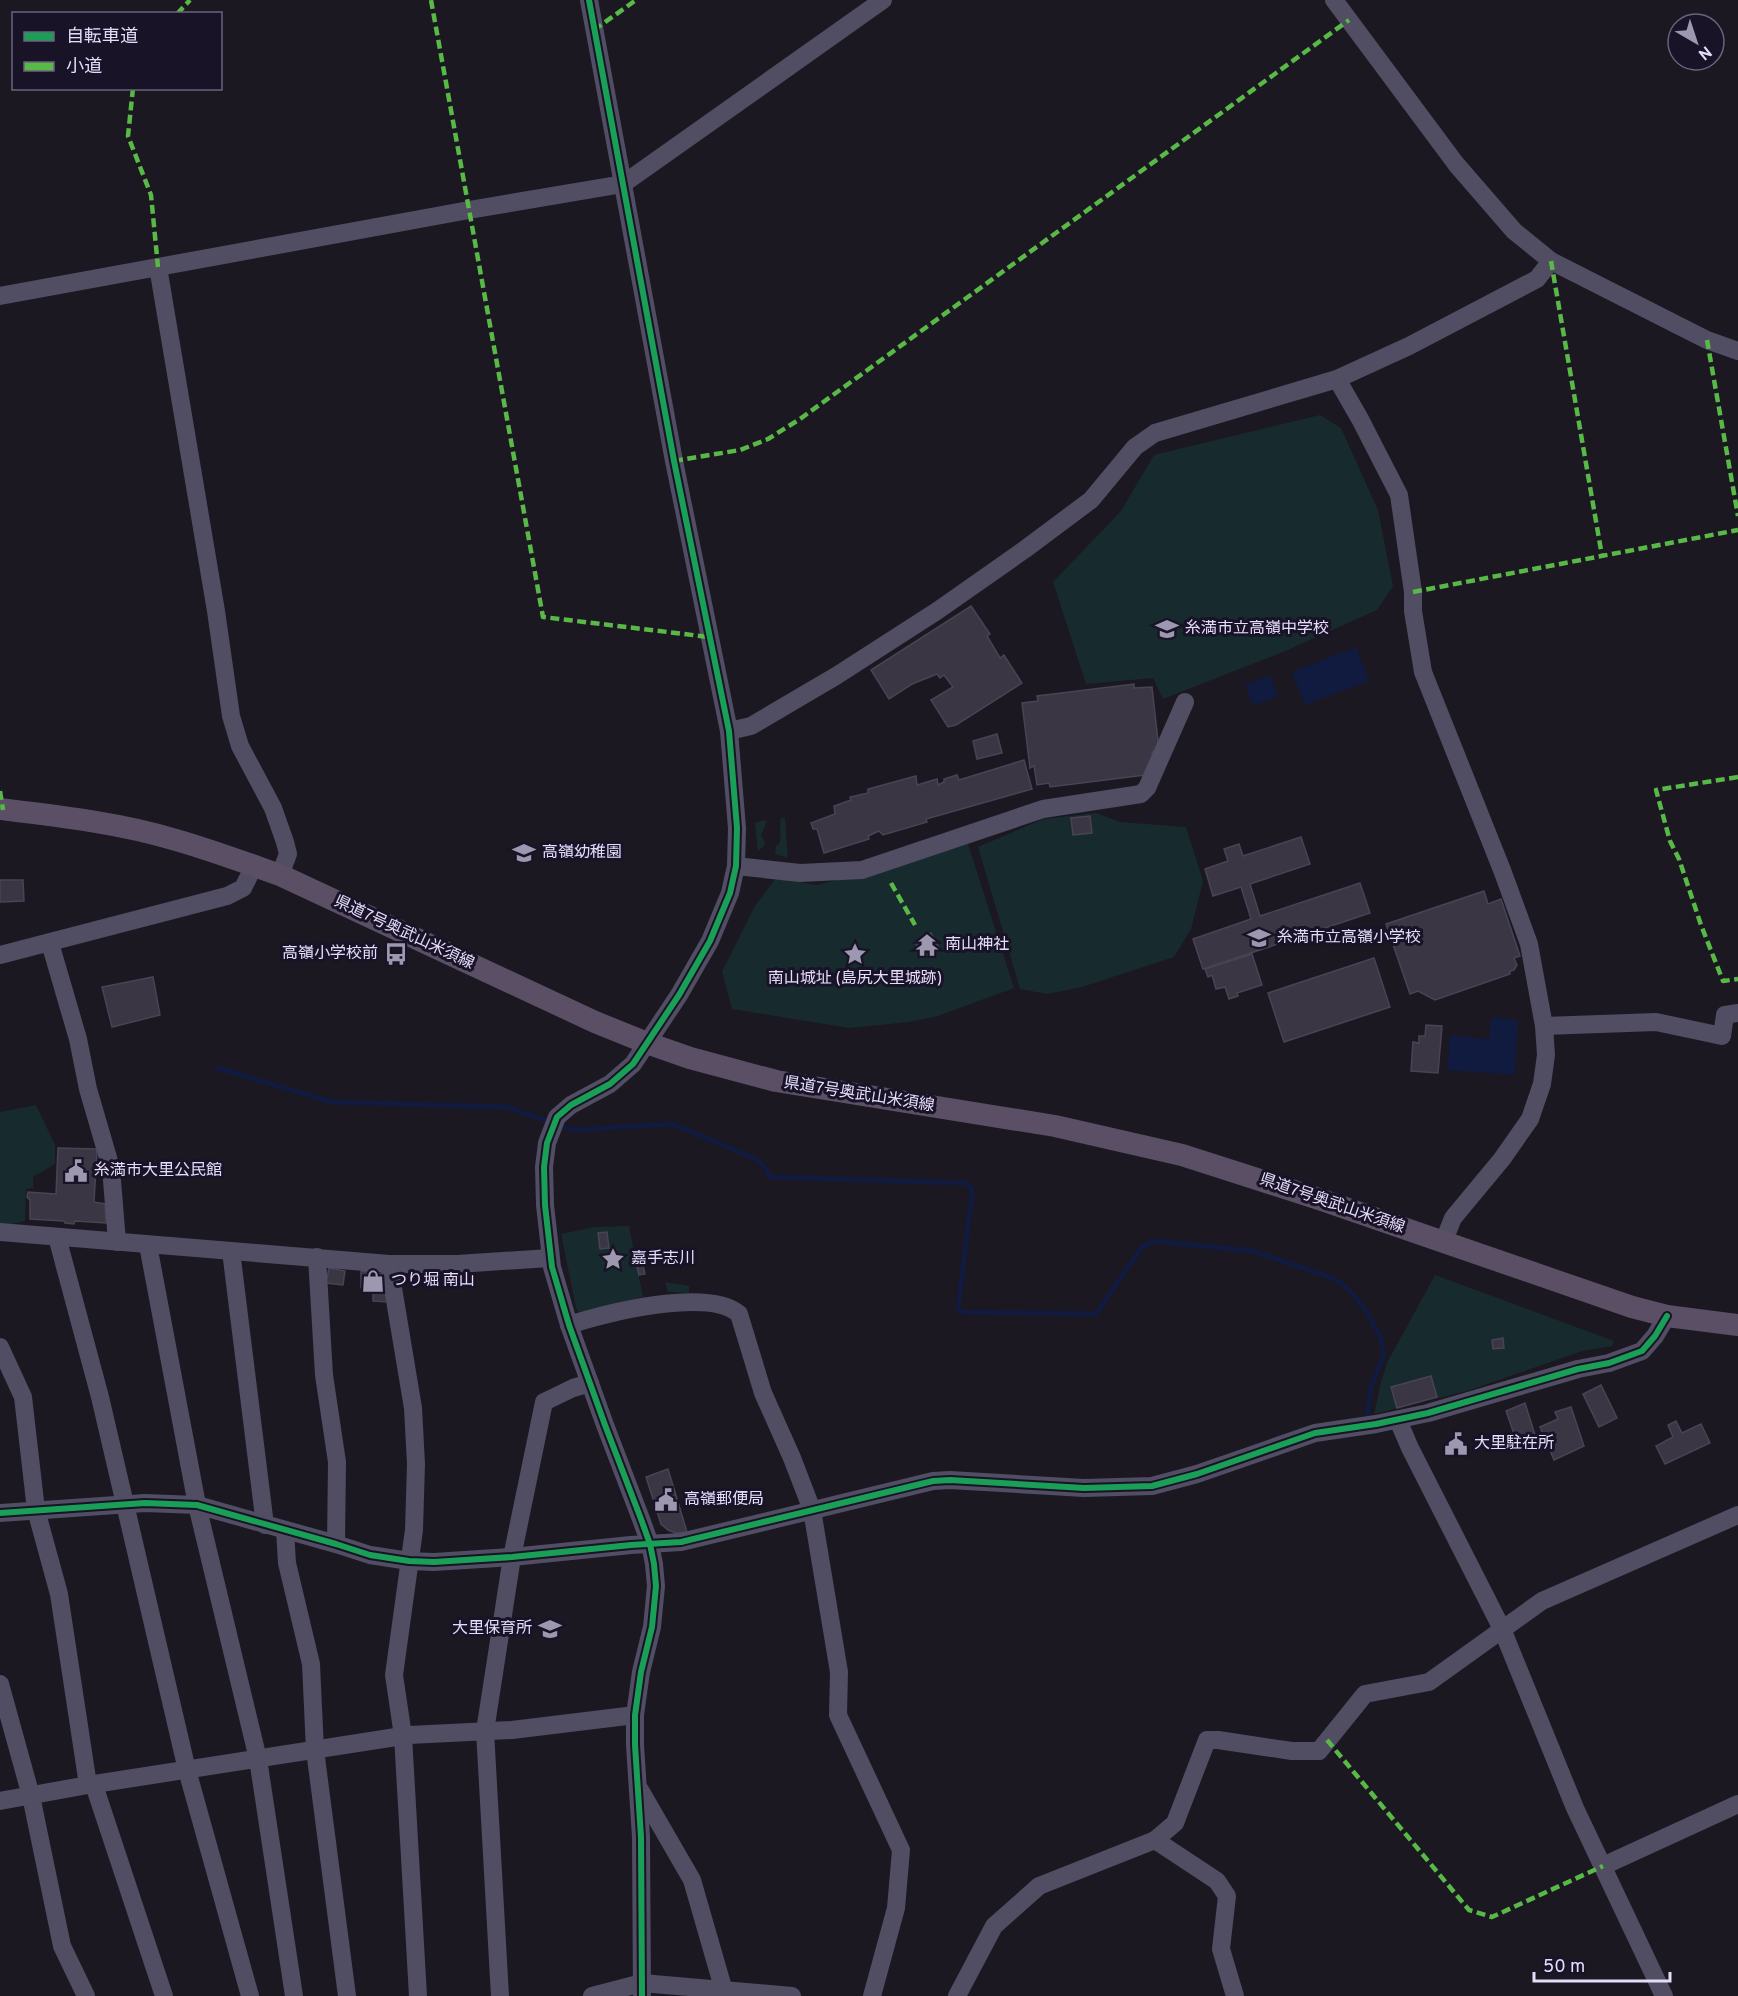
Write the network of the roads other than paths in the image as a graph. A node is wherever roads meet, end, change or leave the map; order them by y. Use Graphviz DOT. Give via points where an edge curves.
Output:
graph roads {
  1 [pos="589,0"];
  2 [pos="883,0"];
  3 [pos="1334,0"];
  4 [pos="623,184"];
  5 [pos="1551,261"];
  6 [pos="158,267"];
  7 [pos="0,296"];
  8 [pos="1738,351"];
  9 [pos="1336,379"];
  10 [pos="1185,702"];
  11 [pos="729,731"];
  12 [pos="0,809"];
  13 [pos="254,866"];
  14 [pos="736,866"];
  15 [pos="280,875"];
  16 [pos="50,943"];
  17 [pos="0,955"];
  18 [pos="1738,1013"];
  19 [pos="1544,1026"];
  20 [pos="647,1043"];
  21 [pos="0,1232"];
  22 [pos="57,1237"];
  23 [pos="117,1242"];
  24 [pos="1443,1242"];
  25 [pos="148,1245"];
  26 [pos="231,1251"];
  27 [pos="317,1257"];
  28 [pos="550,1258"];
  29 [pos="389,1264"];
  30 [pos="1667,1316"];
  31 [pos="569,1325"];
  32 [pos="1738,1325"];
  33 [pos="0,1347"];
  34 [pos="590,1383"];
  35 [pos="1398,1420"];
  36 [pos="125,1504"];
  37 [pos="197,1505"];
  38 [pos="812,1509"];
  39 [pos="36,1510"];
  40 [pos="0,1513"];
  41 [pos="1738,1515"];
  42 [pos="265,1525"];
  43 [pos="285,1530"];
  44 [pos="336,1544"];
  45 [pos="650,1544"];
  46 [pos="512,1557"];
  47 [pos="409,1561"];
  48 [pos="1502,1629"];
  49 [pos="0,1684"];
  50 [pos="635,1715"];
  51 [pos="485,1731"];
  52 [pos="403,1736"];
  53 [pos="315,1750"];
  54 [pos="258,1759"];
  55 [pos="187,1770"];
  56 [pos="91,1785"];
  57 [pos="637,1786"];
  58 [pos="31,1796"];
  59 [pos="0,1801"];
  60 [pos="1738,1804"];
  61 [pos="1155,1840"];
  62 [pos="1603,1866"];
  63 [pos="642,1989"];
  64 [pos="723,1994"];
  65 [pos="86,1996"];
  66 [pos="164,1996"];
  67 [pos="250,1996"];
  68 [pos="294,1996"];
  69 [pos="347,1996"];
  70 [pos="418,1996"];
  71 [pos="500,1996"];
  72 [pos="592,1996"];
  73 [pos="792,1996"];
  74 [pos="872,1996"];
  75 [pos="957,1996"];
  76 [pos="1235,1996"];
  77 [pos="1664,1996"];
  1 -- 4 [label="street"];
  2 -- 4 [label="street"];
  3 -- 5 [label="street" via="1456,164 1514,231"];
  4 -- 6 [label="street"];
  4 -- 11 [label="street"];
  5 -- 8 [label="street" via="1707,340"];
  5 -- 9 [label="street" via="1537,279"];
  6 -- 7 [label="street"];
  6 -- 15 [label="street" via="231,716 240,746 273,808 285,842 288,854"];
  9 -- 11 [label="street" via="1155,433 1135,447 1091,500 937,611 751,726"];
  9 -- 19 [label="street" via="1399,495 1423,672 1529,944"];
  10 -- 14 [label="street" via="1142,794 1043,809 862,870 800,873"];
  11 -- 14 [label="street"];
  12 -- 13 [label="main road, 県道7号奥武山米須線" via="175,839"];
  13 -- 15 [label="main road, 県道7号奥武山米須線"];
  13 -- 16 [label="street" via="243,888 227,896"];
  14 -- 20 [label="street" via="730,893 710,941"];
  15 -- 20 [label="main road, 県道7号奥武山米須線"];
  16 -- 17 [label="street"];
  16 -- 23 [label="street" via="111,1168"];
  18 -- 19 [label="street" via="1725,1015 1722,1036 1656,1022"];
  19 -- 24 [label="street" via="1542,1084 1530,1119 1453,1218"];
  20 -- 24 [label="main road, 県道7号奥武山米須線" via="776,1082 1054,1126 1173,1153"];
  20 -- 28 [label="street" via="622,1075 571,1105 557,1118 547,1143 544,1167"];
  21 -- 22 [label="street"];
  22 -- 23 [label="street"];
  22 -- 36 [label="street"];
  23 -- 25 [label="street"];
  24 -- 30 [label="main road, 県道7号奥武山米須線"];
  25 -- 26 [label="street"];
  25 -- 37 [label="street"];
  26 -- 27 [label="street"];
  26 -- 42 [label="street"];
  27 -- 29 [label="street"];
  27 -- 44 [label="street" via="324,1375 337,1461"];
  28 -- 29 [label="street"];
  28 -- 31 [label="street"];
  29 -- 47 [label="street" via="413,1408 416,1464"];
  30 -- 32 [label="main road, 県道7号奥武山米須線"];
  30 -- 35 [label="street" via="1642,1351 1609,1364 1578,1369"];
  31 -- 34 [label="street"];
  31 -- 38 [label="street" via="657,1304 700,1303 735,1310 763,1393"];
  33 -- 39 [label="street" via="23,1397"];
  34 -- 45 [label="street"];
  34 -- 46 [label="street" via="544,1402"];
  35 -- 38 [label="street" via="1315,1433 1152,1486 1084,1488 933,1481"];
  35 -- 48 [label="street"];
  36 -- 37 [label="street"];
  36 -- 39 [label="street"];
  36 -- 55 [label="street"];
  37 -- 42 [label="street"];
  37 -- 54 [label="street"];
  38 -- 45 [label="street" via="681,1542"];
  38 -- 74 [label="street" via="839,1672 838,1715 901,1850 896,1908"];
  39 -- 40 [label="street"];
  39 -- 56 [label="street" via="59,1594"];
  41 -- 48 [label="street" via="1542,1601"];
  42 -- 43 [label="street"];
  43 -- 44 [label="street"];
  43 -- 53 [label="street" via="287,1563 311,1664"];
  44 -- 47 [label="street" via="370,1555"];
  45 -- 46 [label="street"];
  45 -- 50 [label="street" via="656,1586 654,1610"];
  46 -- 47 [label="street"];
  46 -- 51 [label="street"];
  47 -- 52 [label="street" via="394,1676"];
  48 -- 61 [label="street" via="1429,1682 1365,1694 1319,1751 1207,1740 1175,1823"];
  48 -- 62 [label="street" via="1575,1808"];
  49 -- 58 [label="street"];
  50 -- 51 [label="street"];
  50 -- 57 [label="street"];
  51 -- 52 [label="street"];
  51 -- 71 [label="street"];
  52 -- 53 [label="street"];
  52 -- 70 [label="street"];
  53 -- 54 [label="street"];
  53 -- 69 [label="street"];
  54 -- 55 [label="street"];
  54 -- 68 [label="street"];
  55 -- 56 [label="street"];
  55 -- 67 [label="street"];
  56 -- 58 [label="street"];
  56 -- 66 [label="street"];
  57 -- 63 [label="street"];
  57 -- 64 [label="street" via="692,1880"];
  58 -- 59 [label="street"];
  58 -- 65 [label="street" via="62,1946"];
  60 -- 62 [label="street"];
  61 -- 75 [label="street" via="1039,1886 994,1926"];
  61 -- 76 [label="street" via="1217,1881 1227,1896 1221,1949"];
  62 -- 77 [label="street"];
  63 -- 64 [label="street"];
  63 -- 72 [label="street"];
  64 -- 73 [label="street"];
}
